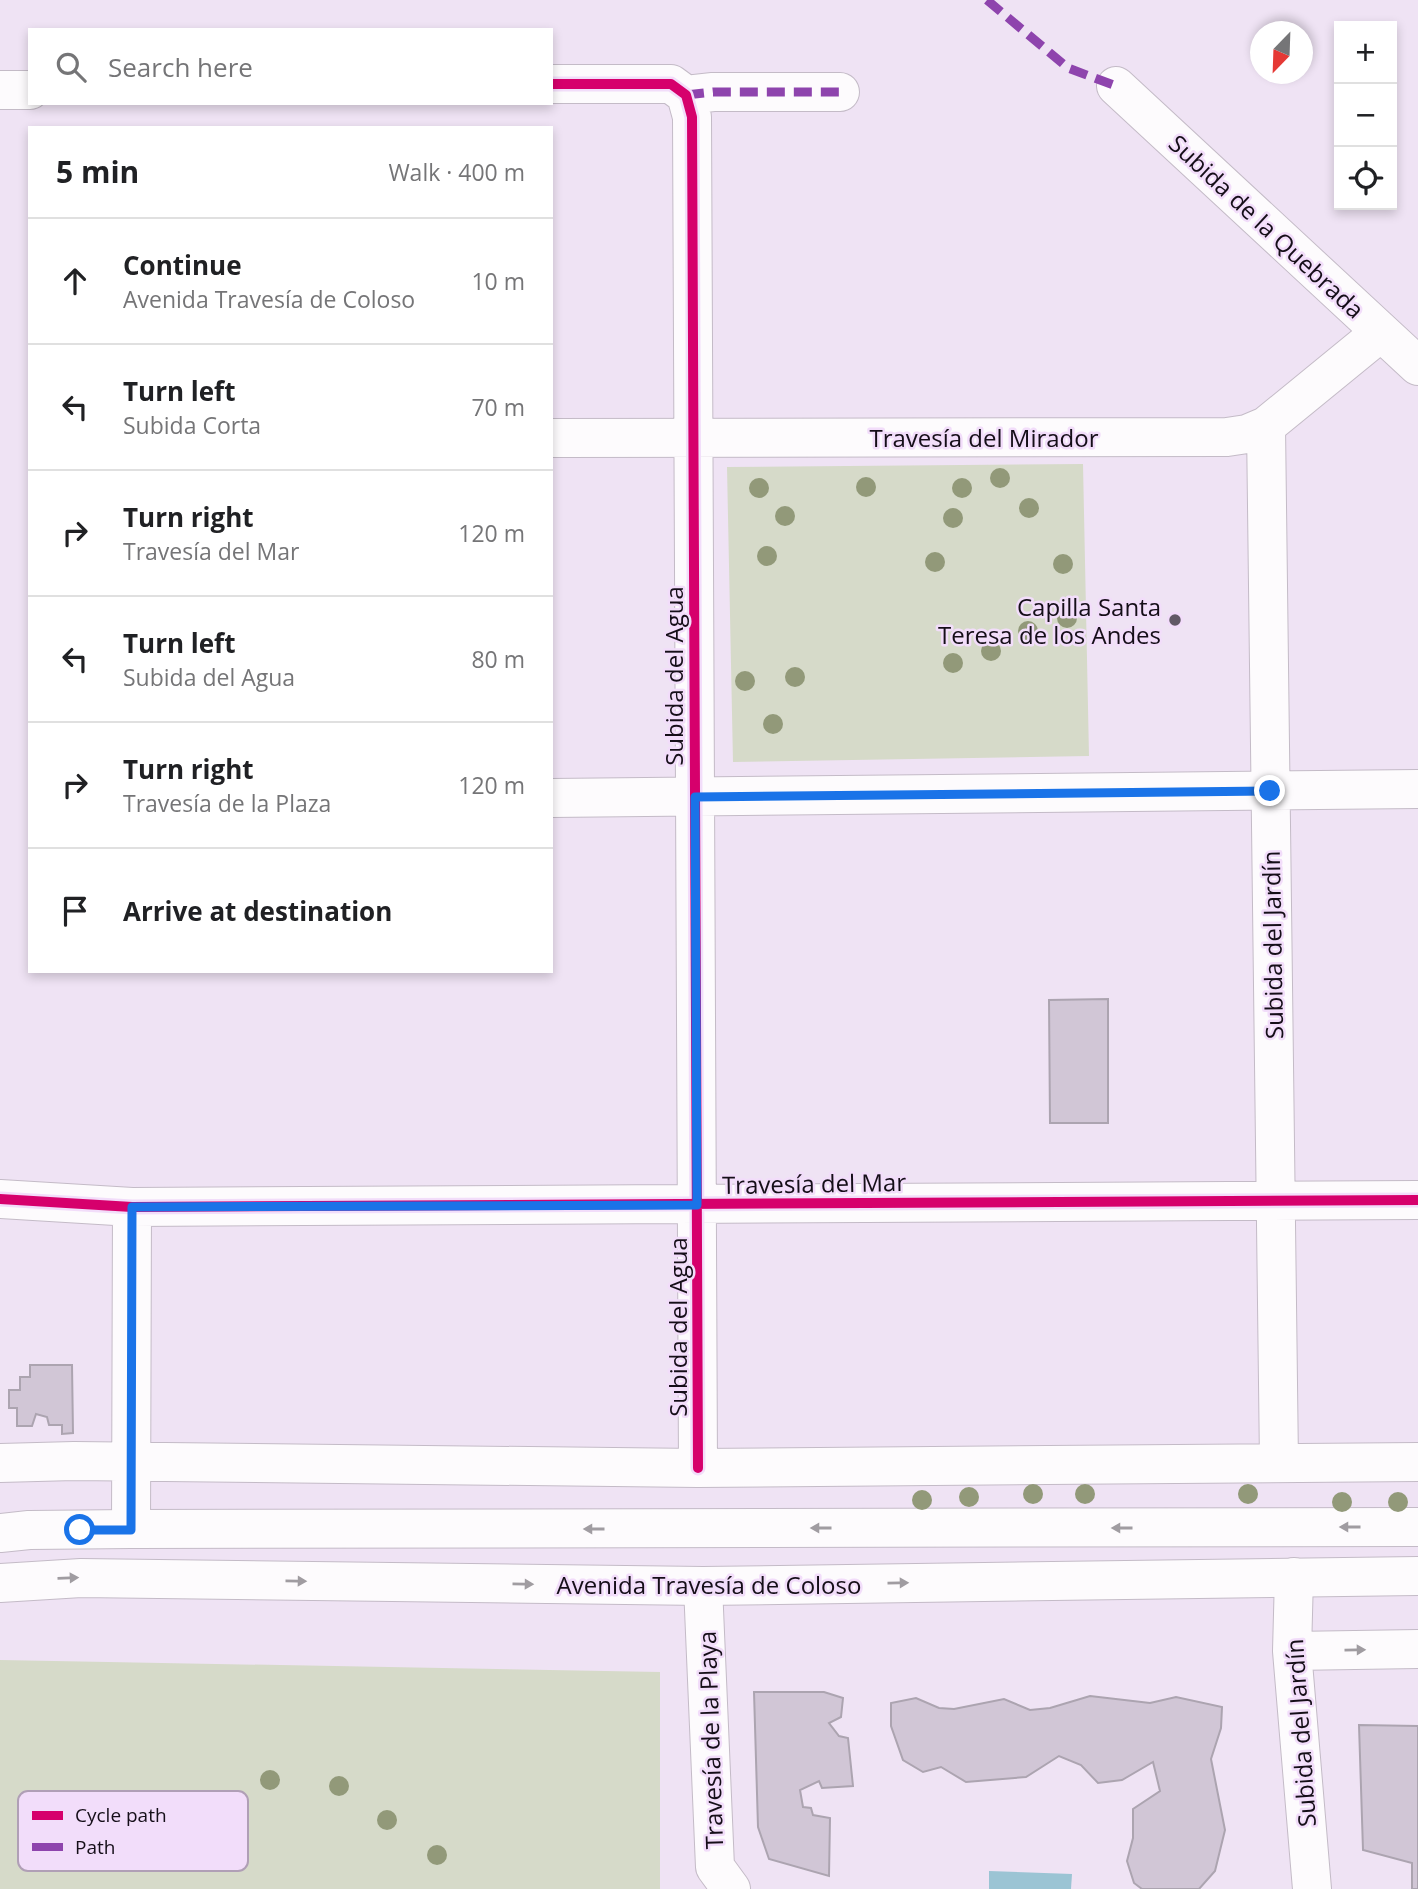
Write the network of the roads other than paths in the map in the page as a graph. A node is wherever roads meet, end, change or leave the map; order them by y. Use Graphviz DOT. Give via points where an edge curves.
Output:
graph roads {
  1 [pos="553,84"];
  2 [pos="1116,86"];
  3 [pos="0,90"];
  4 [pos="28,90"];
  5 [pos="840,92"];
  6 [pos="686,95"];
  7 [pos="1381,332"];
  8 [pos="1418,366"];
  9 [pos="1266,426"];
  10 [pos="553,438"];
  11 [pos="693,438"];
  12 [pos="1418,789"];
  13 [pos="1270,791"];
  14 [pos="695,797"];
  15 [pos="553,798"];
  16 [pos="0,1199"];
  17 [pos="1276,1200"];
  18 [pos="1418,1200"];
  19 [pos="697,1205"];
  20 [pos="132,1207"];
  21 [pos="130,1461"];
  22 [pos="1418,1462"];
  23 [pos="0,1463"];
  24 [pos="1279,1463"];
  25 [pos="698,1468"];
  26 [pos="1418,1527"];
  27 [pos="131,1530"];
  28 [pos="0,1533"];
  29 [pos="1418,1576"];
  30 [pos="1294,1577"];
  31 [pos="0,1583"];
  32 [pos="703,1586"];
  33 [pos="1418,1650"];
  34 [pos="1292,1651"];
  35 [pos="731,1889"];
  36 [pos="1312,1889"];
  1 -- 6 [label="street" via="662,83"];
  2 -- 7 [label="street, Subida de la Quebrada"];
  3 -- 4 [label="street"];
  5 -- 6 [label="street"];
  6 -- 11 [label="street, Subida del Agua" via="692,117"];
  7 -- 8 [label="street, Subida de la Quebrada"];
  7 -- 9 [label="street, Travesía del Mirador"];
  9 -- 11 [label="street, Travesía del Mirador" via="1227,437"];
  9 -- 13 [label="street, Subida del Jardín"];
  10 -- 11 [label="street, Travesía del Mirador"];
  11 -- 14 [label="street, Subida del Agua"];
  12 -- 13 [label="street"];
  13 -- 14 [label="street"];
  13 -- 17 [label="street, Subida del Jardín"];
  14 -- 15 [label="street"];
  14 -- 19 [label="street, Subida del Agua"];
  16 -- 20 [label="street, Travesía del Mar"];
  17 -- 18 [label="street, Travesía del Mar"];
  17 -- 19 [label="street, Travesía del Mar"];
  17 -- 24 [label="street, Subida del Jardín"];
  19 -- 20 [label="street, Travesía del Mar"];
  19 -- 25 [label="street, Subida del Agua"];
  20 -- 21 [label="street"];
  21 -- 23 [label="street"];
  21 -- 25 [label="street"];
  21 -- 27 [label="street"];
  22 -- 24 [label="street"];
  24 -- 25 [label="street"];
  26 -- 27 [label="street, one-way"];
  27 -- 28 [label="street"];
  29 -- 30 [label="street, Avenida Travesía de Coloso"];
  32 -- 30 [label="street, Avenida Travesía de Coloso, one-way"];
  30 -- 34 [label="street, Subida del Jardín"];
  31 -- 32 [label="street, Avenida Travesía de Coloso, one-way" via="81,1578"];
  32 -- 35 [label="street, Travesía de la Playa" via="715,1867"];
  34 -- 33 [label="street, one-way"];
  34 -- 36 [label="street, Subida del Jardín"];
}
